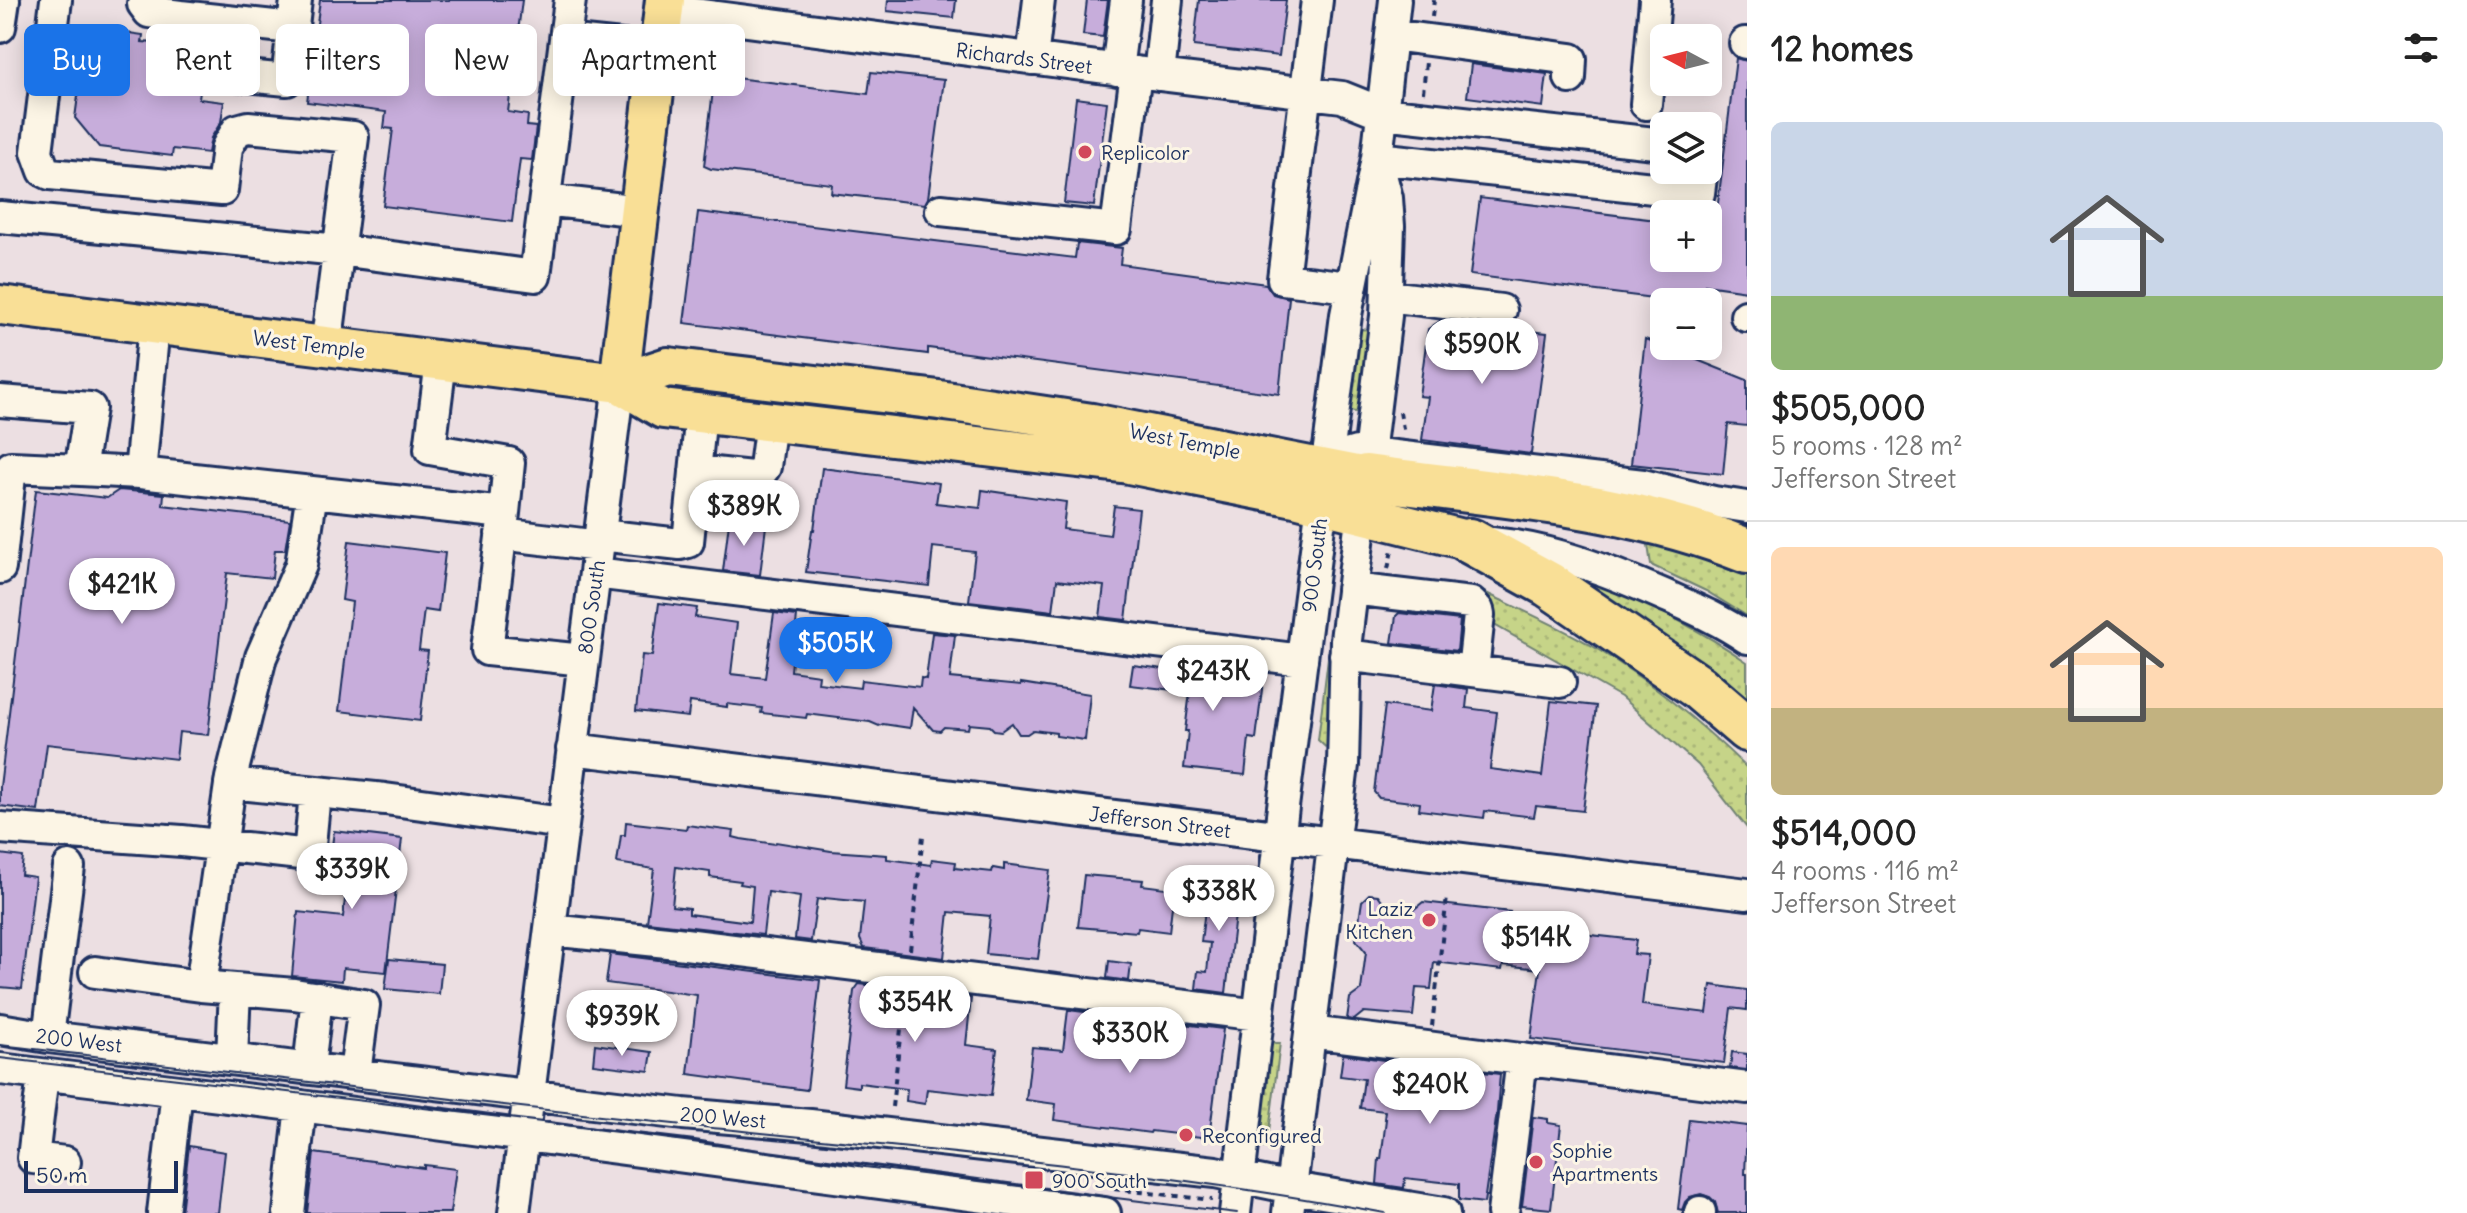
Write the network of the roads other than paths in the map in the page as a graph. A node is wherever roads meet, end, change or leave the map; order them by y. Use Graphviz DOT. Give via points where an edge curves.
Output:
graph roads {
  1 [pos="4,0"];
  2 [pos="56,0"];
  3 [pos="570,0"];
  4 [pos="1039,0"];
  5 [pos="1126,0"];
  6 [pos="1167,0"];
  7 [pos="1317,0"];
  8 [pos="1395,0"];
  9 [pos="1655,0"];
  10 [pos="135,1"];
  11 [pos="664,5"];
  12 [pos="294,14"];
  13 [pos="180,16"];
  14 [pos="567,24"];
  15 [pos="0,27"];
  16 [pos="1391,35"];
  17 [pos="1032,59"];
  18 [pos="1137,72"];
  19 [pos="1570,78"];
  20 [pos="1306,93"];
  21 [pos="558,96"];
  22 [pos="654,96"];
  23 [pos="1646,104"];
  24 [pos="1382,113"];
  25 [pos="1650,142"];
  26 [pos="1377,158"];
  27 [pos="1700,184"];
  28 [pos="545,200"];
  29 [pos="941,210"];
  30 [pos="640,211"];
  31 [pos="0,217"];
  32 [pos="339,250"];
  33 [pos="1350,287"];
  34 [pos="1388,296"];
  35 [pos="0,305"];
  36 [pos="1501,310"];
  37 [pos="154,325"];
  38 [pos="326,347"];
  39 [pos="441,361"];
  40 [pos="619,383"];
  41 [pos="0,401"];
  42 [pos="701,413"];
  43 [pos="771,421"];
  44 [pos="5,467"];
  45 [pos="80,470"];
  46 [pos="695,471"];
  47 [pos="140,473"];
  48 [pos="1349,483"];
  49 [pos="312,492"];
  50 [pos="1747,507"];
  51 [pos="503,524"];
  52 [pos="1470,541"];
  53 [pos="598,551"];
  54 [pos="1747,551"];
  55 [pos="0,568"];
  56 [pos="1352,589"];
  57 [pos="1747,638"];
  58 [pos="1345,655"];
  59 [pos="584,660"];
  60 [pos="1302,660"];
  61 [pos="1473,671"];
  62 [pos="1560,682"];
  63 [pos="1747,729"];
  64 [pos="572,749"];
  65 [pos="230,783"];
  66 [pos="315,793"];
  67 [pos="563,823"];
  68 [pos="0,828"];
  69 [pos="1279,837"];
  70 [pos="1333,843"];
  71 [pos="222,846"];
  72 [pos="69,867"];
  73 [pos="1747,894"];
  74 [pos="550,930"];
  75 [pos="95,972"];
  76 [pos="201,986"];
  77 [pos="235,989"];
  78 [pos="317,997"];
  79 [pos="1259,1015"];
  80 [pos="0,1029"];
  81 [pos="1310,1032"];
  82 [pos="48,1037"];
  83 [pos="232,1058"];
  84 [pos="1522,1059"];
  85 [pos="309,1068"];
  86 [pos="0,1069"];
  87 [pos="355,1073"];
  88 [pos="43,1075"];
  89 [pos="1747,1088"];
  90 [pos="177,1091"];
  91 [pos="529,1094"];
  92 [pos="301,1106"];
  93 [pos="524,1136"];
  94 [pos="65,1162"];
  95 [pos="1240,1175"];
  96 [pos="1290,1200"];
  97 [pos="163,1213"];
  98 [pos="289,1213"];
  99 [pos="514,1213"];
  100 [pos="1105,1213"];
  101 [pos="1235,1213"];
  102 [pos="1444,1213"];
  103 [pos="1503,1213"];
  1 -- 15 [label="street"];
  2 -- 32 [label="street" via="37,152 44,171 222,190 227,147 237,130 346,135 353,137"];
  3 -- 14 [label="street"];
  4 -- 17 [label="street"];
  5 -- 18 [label="street"];
  6 -- 18 [label="street"];
  7 -- 20 [label="street"];
  8 -- 16 [label="street, 900 South"];
  9 -- 23 [label="street"];
  10 -- 13 [label="street" via="149,12"];
  11 -- 17 [label="street, Richards Street"];
  12 -- 13 [label="street"];
  12 -- 13 [label="street" via="287,80 226,74 197,53 176,52"];
  16 -- 19 [label="street" via="1571,59"];
  16 -- 24 [label="street, 900 South"];
  17 -- 18 [label="street, Richards Street"];
  18 -- 20 [label="street, Richards Street"];
  18 -- 29 [label="street" via="1116,229"];
  20 -- 24 [label="street, Richards Street" via="1342,97"];
  20 -- 33 [label="street" via="1283,279"];
  21 -- 28 [label="street"];
  22 -- 30 [label="main road, 800 South"];
  24 -- 25 [label="street, Richards Street"];
  24 -- 26 [label="street, 900 South"];
  26 -- 27 [label="street" via="1699,193"];
  26 -- 33 [label="street, 900 South"];
  26 -- 34 [label="street, 900 South" via="1387,198"];
  28 -- 30 [label="street"];
  28 -- 32 [label="street" via="535,276"];
  30 -- 40 [label="main road, 800 South"];
  31 -- 32 [label="street"];
  32 -- 38 [label="street"];
  33 -- 48 [label="street, 900 South"];
  34 -- 36 [label="street"];
  34 -- 48 [label="street, 900 South"];
  35 -- 37 [label="main road, West Temple"];
  37 -- 38 [label="main road, West Temple"];
  37 -- 47 [label="street"];
  38 -- 39 [label="main road, West Temple"];
  39 -- 40 [label="main road, West Temple"];
  39 -- 51 [label="street" via="430,449 509,463"];
  40 -- 42 [label="main road, West Temple" via="663,409"];
  40 -- 48 [label="main road, West Temple" via="668,367 939,400 1092,423"];
  40 -- 53 [label="street, 800 South"];
  41 -- 45 [label="street" via="90,408"];
  42 -- 43 [label="main road, West Temple"];
  42 -- 46 [label="street"];
  43 -- 46 [label="street" via="760,474"];
  43 -- 48 [label="main road, West Temple" via="1129,464"];
  44 -- 45 [label="street"];
  44 -- 55 [label="street"];
  45 -- 47 [label="street"];
  46 -- 53 [label="street" via="688,542"];
  47 -- 49 [label="street"];
  48 -- 50 [label="street, West Temple" via="1643,485"];
  48 -- 52 [label="main road"];
  48 -- 54 [label="highway" via="1612,512 1684,528"];
  48 -- 56 [label="street, 900 South"];
  48 -- 60 [label="street, 900 South"];
  49 -- 51 [label="street"];
  49 -- 65 [label="street" via="301,565 261,657"];
  51 -- 53 [label="street"];
  51 -- 59 [label="street" via="487,650"];
  52 -- 57 [label="street" via="1545,552 1616,574"];
  52 -- 63 [label="highway" via="1548,584 1698,687"];
  53 -- 59 [label="street, 800 South"];
  53 -- 60 [label="street"];
  56 -- 58 [label="street, 900 South"];
  56 -- 61 [label="street" via="1471,603 1479,615"];
  58 -- 61 [label="street"];
  58 -- 70 [label="street, 900 South" via="1344,739"];
  59 -- 64 [label="street, 800 South"];
  60 -- 69 [label="street, 900 South"];
  61 -- 62 [label="street"];
  64 -- 67 [label="street, 800 South"];
  64 -- 69 [label="street, Jefferson Street"];
  65 -- 66 [label="street"];
  65 -- 71 [label="street"];
  66 -- 67 [label="street"];
  66 -- 71 [label="street" via="309,855"];
  67 -- 74 [label="street, 800 South"];
  68 -- 71 [label="street"];
  69 -- 70 [label="street, Jefferson Street"];
  69 -- 79 [label="street, 900 South"];
  70 -- 73 [label="street, Jefferson Street"];
  70 -- 81 [label="street, 900 South"];
  71 -- 76 [label="street"];
  72 -- 82 [label="street"];
  74 -- 79 [label="street"];
  74 -- 91 [label="street, 800 South"];
  75 -- 76 [label="street"];
  76 -- 77 [label="street"];
  77 -- 78 [label="street"];
  77 -- 83 [label="street"];
  78 -- 85 [label="street"];
  78 -- 87 [label="street" via="364,1005"];
  79 -- 95 [label="street, 900 South"];
  80 -- 82 [label="street, 200 West"];
  81 -- 84 [label="street"];
  81 -- 96 [label="street, 900 South"];
  82 -- 83 [label="street, 200 West"];
  83 -- 85 [label="street, 200 West"];
  84 -- 89 [label="street"];
  84 -- 103 [label="street"];
  85 -- 87 [label="street, 200 West"];
  86 -- 88 [label="street, 200 West"];
  87 -- 91 [label="street, 200 West"];
  88 -- 90 [label="street, 200 West"];
  88 -- 94 [label="street" via="33,1158"];
  90 -- 92 [label="street, 200 West"];
  90 -- 97 [label="street"];
  91 -- 93 [label="street, 800 South"];
  91 -- 95 [label="street, 200 West"];
  92 -- 93 [label="street, 200 West"];
  92 -- 98 [label="street"];
  93 -- 99 [label="street, 800 South"];
  93 -- 100 [label="street, 200 West"];
  95 -- 96 [label="street, 200 West"];
  95 -- 101 [label="street, 900 South"];
  96 -- 102 [label="street, 200 West"];
}
